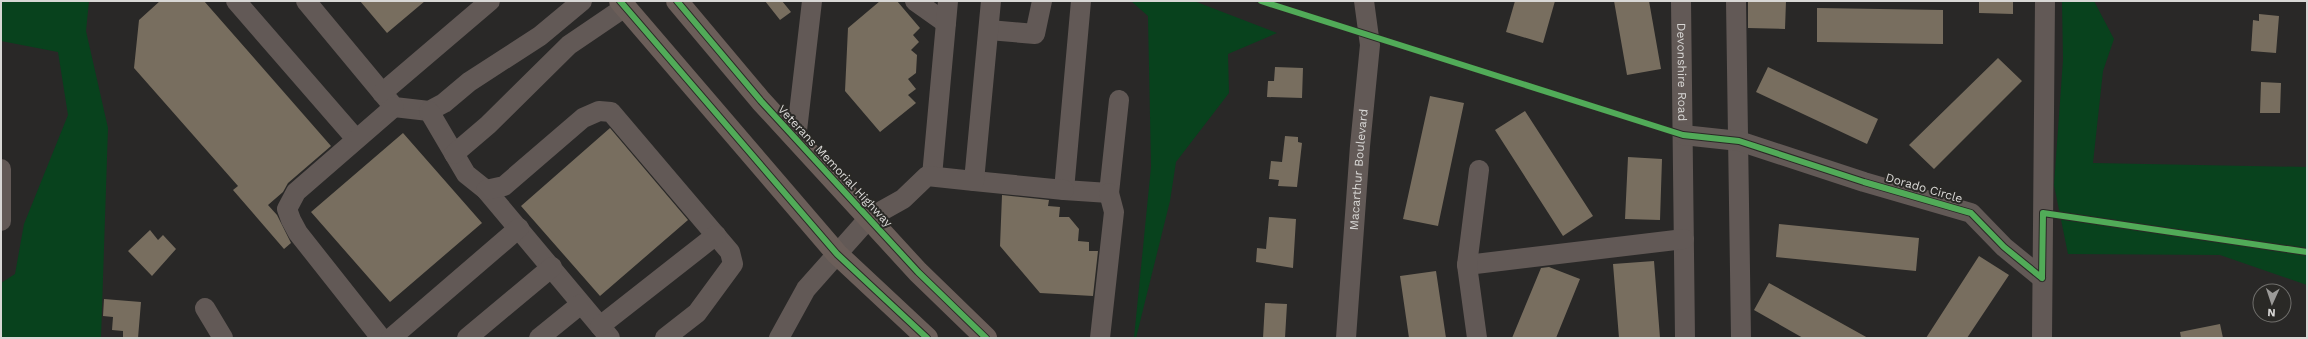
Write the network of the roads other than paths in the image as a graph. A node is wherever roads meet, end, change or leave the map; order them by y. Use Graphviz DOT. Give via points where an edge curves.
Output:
graph roads {
  1 [pos="236,1"];
  2 [pos="306,1"];
  3 [pos="490,1"];
  4 [pos="582,1"];
  5 [pos="677,1"];
  6 [pos="812,1"];
  7 [pos="915,1"];
  8 [pos="948,1"];
  9 [pos="991,1"];
  10 [pos="1042,1"];
  11 [pos="1081,1"];
  12 [pos="1364,1"];
  13 [pos="1681,1"];
  14 [pos="1736,1"];
  15 [pos="2044,1"];
  16 [pos="623,4"];
  17 [pos="946,23"];
  18 [pos="989,30"];
  19 [pos="388,100"];
  20 [pos="1119,100"];
  21 [pos="429,111"];
  22 [pos="1683,135"];
  23 [pos="356,139"];
  24 [pos="796,139"];
  25 [pos="1739,141"];
  26 [pos="454,154"];
  27 [pos="1,169"];
  28 [pos="1479,170"];
  29 [pos="932,176"];
  30 [pos="974,181"];
  31 [pos="486,190"];
  32 [pos="1064,190"];
  33 [pos="1109,193"];
  34 [pos="870,218"];
  35 [pos="1,221"];
  36 [pos="519,228"];
  37 [pos="716,235"];
  38 [pos="1684,240"];
  39 [pos="837,254"];
  40 [pos="1467,265"];
  41 [pos="552,267"];
  42 [pos="2042,278"];
  43 [pos="581,304"];
  44 [pos="205,308"];
  45 [pos="605,332"];
  46 [pos="223,338"];
  47 [pos="381,338"];
  48 [pos="391,338"];
  49 [pos="467,338"];
  50 [pos="539,338"];
  51 [pos="665,338"];
  52 [pos="779,338"];
  53 [pos="927,338"];
  54 [pos="986,338"];
  55 [pos="1100,338"];
  56 [pos="1346,338"];
  57 [pos="1477,338"];
  58 [pos="1685,338"];
  59 [pos="1741,338"];
  60 [pos="2042,338"];
  1 -- 23 [label="street"];
  2 -- 19 [label="street"];
  3 -- 19 [label="street"];
  4 -- 21 [label="street" via="540,36"];
  5 -- 24 [label="highway, Veterans Memorial Highway"];
  6 -- 24 [label="street"];
  7 -- 17 [label="street"];
  8 -- 17 [label="street"];
  9 -- 18 [label="street"];
  10 -- 18 [label="street" via="1035,34"];
  11 -- 32 [label="street"];
  12 -- 56 [label="street, Macarthur Boulevard" via="1370,45"];
  13 -- 22 [label="street, Devonshire Road"];
  14 -- 25 [label="street"];
  15 -- 42 [label="street"];
  16 -- 26 [label="street" via="569,45 488,125"];
  16 -- 39 [label="highway"];
  17 -- 29 [label="street"];
  18 -- 30 [label="street"];
  19 -- 21 [label="street"];
  19 -- 23 [label="street"];
  20 -- 33 [label="street"];
  21 -- 26 [label="street"];
  22 -- 25 [label="street, Dorado Circle"];
  22 -- 38 [label="street, Devonshire Road"];
  23 -- 47 [label="street" via="296,192 287,209 298,233"];
  24 -- 34 [label="highway, Veterans Memorial Highway"];
  25 -- 42 [label="street, Dorado Circle" via="1864,182 1971,213 2004,247"];
  25 -- 59 [label="street"];
  26 -- 31 [label="street" via="466,174"];
  27 -- 35 [label="street"];
  28 -- 40 [label="street"];
  29 -- 30 [label="street"];
  29 -- 34 [label="street" via="926,176 903,199"];
  30 -- 32 [label="street"];
  31 -- 36 [label="street"];
  31 -- 37 [label="street" via="504,186 583,118 599,111 611,112"];
  32 -- 33 [label="street"];
  33 -- 55 [label="street" via="1114,212"];
  34 -- 39 [label="street"];
  34 -- 54 [label="highway, Veterans Memorial Highway" via="918,272"];
  36 -- 41 [label="street"];
  36 -- 48 [label="street"];
  37 -- 45 [label="street"];
  37 -- 51 [label="street" via="730,252 733,264 697,313"];
  38 -- 40 [label="street"];
  38 -- 58 [label="street, Devonshire Road"];
  39 -- 52 [label="street" via="806,289"];
  39 -- 53 [label="highway"];
  40 -- 57 [label="street"];
  41 -- 43 [label="street"];
  41 -- 49 [label="street"];
  42 -- 60 [label="street"];
  43 -- 45 [label="street"];
  43 -- 50 [label="street"];
  44 -- 46 [label="street"];
}
